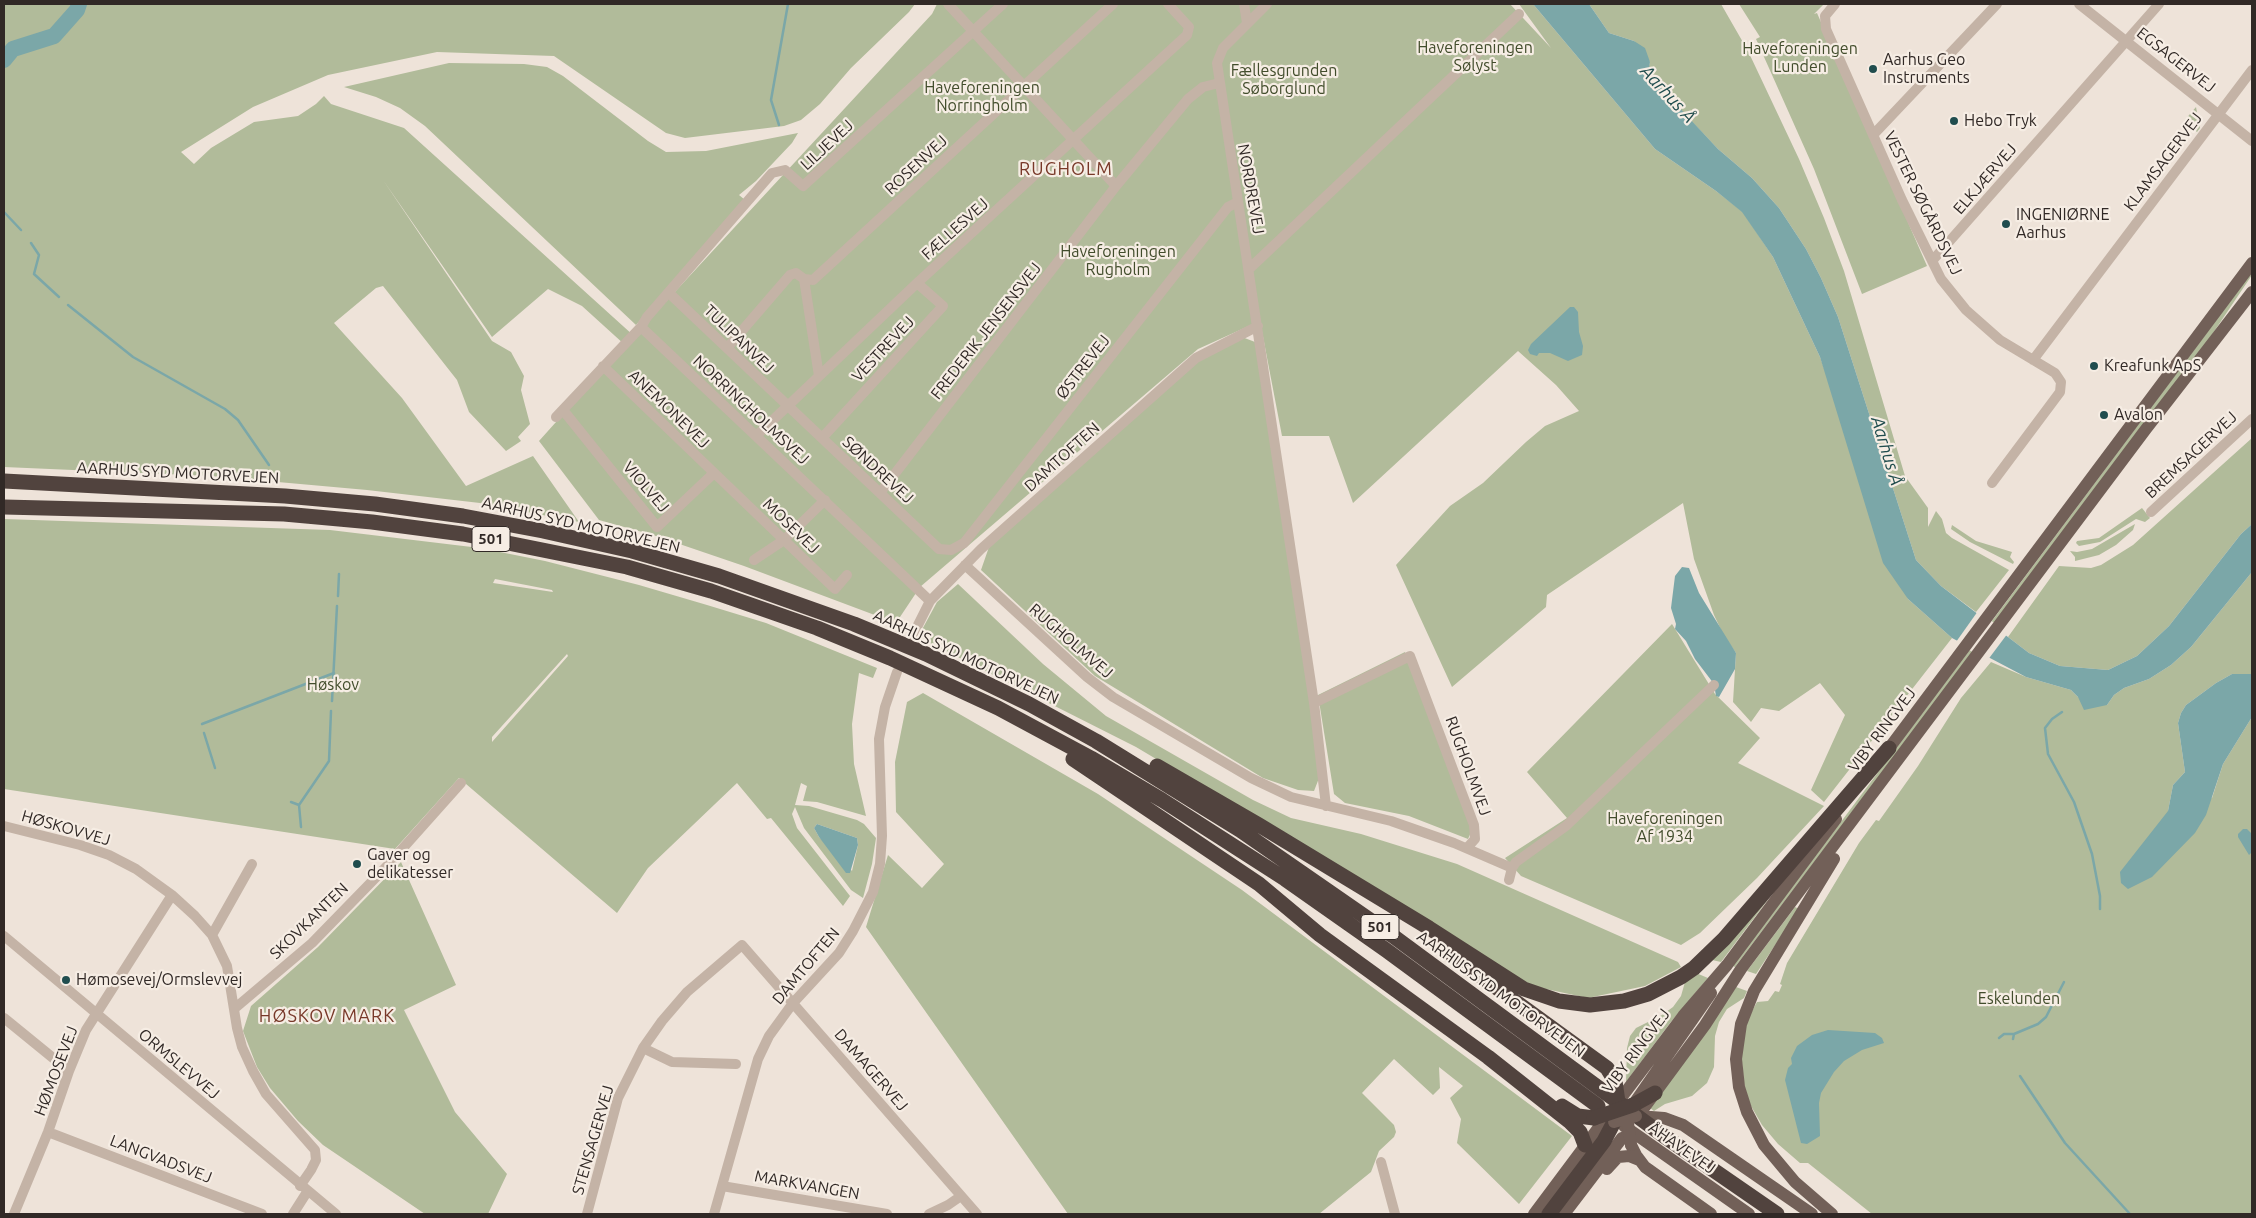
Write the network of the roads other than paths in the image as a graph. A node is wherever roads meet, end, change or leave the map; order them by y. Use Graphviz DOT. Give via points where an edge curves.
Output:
graph roads {
  1 [pos="948,4"];
  2 [pos="1003,4"];
  3 [pos="1112,4"];
  4 [pos="1168,4"];
  5 [pos="1244,4"];
  6 [pos="1267,4"];
  7 [pos="1836,4"];
  8 [pos="1997,4"];
  9 [pos="2080,4"];
  10 [pos="2159,4"];
  11 [pos="1519,14"];
  12 [pos="1247,23"];
  13 [pos="972,31"];
  14 [pos="2127,41"];
  15 [pos="2252,70"];
  16 [pos="1220,83"];
  17 [pos="1023,86"];
  18 [pos="2219,114"];
  19 [pos="1873,135"];
  20 [pos="1074,141"];
  21 [pos="2252,142"];
  22 [pos="1116,186"];
  23 [pos="1238,202"];
  24 [pos="1932,262"];
  25 [pos="2252,263"];
  26 [pos="1249,269"];
  27 [pos="800,276"];
  28 [pos="917,283"];
  29 [pos="2252,292"];
  30 [pos="669,293"];
  31 [pos="1258,326"];
  32 [pos="641,327"];
  33 [pos="727,348"];
  34 [pos="2032,360"];
  35 [pos="603,366"];
  36 [pos="819,376"];
  37 [pos="788,406"];
  38 [pos="2252,419"];
  39 [pos="757,435"];
  40 [pos="822,438"];
  41 [pos="714,473"];
  42 [pos="4,481"];
  43 [pos="1992,483"];
  44 [pos="880,493"];
  45 [pos="825,500"];
  46 [pos="4,507"];
  47 [pos="2151,512"];
  48 [pos="784,540"];
  49 [pos="951,550"];
  50 [pos="754,560"];
  51 [pos="965,565"];
  52 [pos="847,575"];
  53 [pos="930,600"];
  54 [pos="912,637"];
  55 [pos="963,671"];
  56 [pos="897,672"];
  57 [pos="1714,685"];
  58 [pos="956,687"];
  59 [pos="1943,700"];
  60 [pos="1314,703"];
  61 [pos="1889,748"];
  62 [pos="461,783"];
  63 [pos="1326,806"];
  64 [pos="4,826"];
  65 [pos="1467,848"];
  66 [pos="1317,860"];
  67 [pos="252,864"];
  68 [pos="1512,868"];
  69 [pos="1509,880"];
  70 [pos="172,895"];
  71 [pos="212,935"];
  72 [pos="4,936"];
  73 [pos="742,945"];
  74 [pos="1720,983"];
  75 [pos="793,1003"];
  76 [pos="234,1009"];
  77 [pos="97,1014"];
  78 [pos="4,1018"];
  79 [pos="643,1048"];
  80 [pos="1488,1058"];
  81 [pos="736,1064"];
  82 [pos="68,1071"];
  83 [pos="1655,1093"];
  84 [pos="1619,1115"];
  85 [pos="48,1132"];
  86 [pos="1585,1145"];
  87 [pos="1639,1160"];
  88 [pos="1381,1162"];
  89 [pos="1588,1182"];
  90 [pos="722,1186"];
  91 [pos="1672,1187"];
  92 [pos="303,1189"];
  93 [pos="961,1196"];
  94 [pos="14,1214"];
  95 [pos="262,1214"];
  96 [pos="294,1214"];
  97 [pos="336,1214"];
  98 [pos="587,1214"];
  99 [pos="714,1214"];
  100 [pos="887,1214"];
  101 [pos="929,1214"];
  102 [pos="977,1214"];
  103 [pos="1395,1214"];
  104 [pos="1534,1214"];
  105 [pos="1550,1214"];
  106 [pos="1564,1214"];
  107 [pos="1698,1214"];
  108 [pos="1711,1214"];
  109 [pos="1749,1214"];
  110 [pos="1777,1214"];
  111 [pos="1812,1214"];
  112 [pos="1832,1214"];
  1 -- 13 [label="street"];
  2 -- 13 [label="street, LILJEVEJ"];
  3 -- 17 [label="street, ROSENVEJ"];
  4 -- 20 [label="street, FÆLLESVEJ" via="1189,27 1187,35"];
  5 -- 12 [label="street"];
  6 -- 12 [label="street"];
  7 -- 19 [label="street, VESTER SØGÅRDSVEJ" via="1825,16 1826,29"];
  8 -- 19 [label="street"];
  9 -- 14 [label="street, EGSAGERVEJ"];
  10 -- 14 [label="street, ELKJÆRVEJ"];
  11 -- 26 [label="street"];
  12 -- 16 [label="street, NORDREVEJ" via="1218,57"];
  13 -- 17 [label="street"];
  13 -- 30 [label="street, LILJEVEJ" via="804,186 785,170 772,173"];
  14 -- 18 [label="street, EGSAGERVEJ"];
  14 -- 24 [label="street, ELKJÆRVEJ"];
  15 -- 18 [label="street, KLAMSAGERVEJ"];
  16 -- 22 [label="street, FREDERIK JENSENSVEJ" via="1203,87 1188,99"];
  16 -- 23 [label="street, NORDREVEJ"];
  17 -- 20 [label="street"];
  17 -- 27 [label="street, ROSENVEJ" via="813,280"];
  18 -- 21 [label="street, EGSAGERVEJ"];
  18 -- 34 [label="street, KLAMSAGERVEJ"];
  19 -- 24 [label="street, VESTER SØGÅRDSVEJ"];
  20 -- 22 [label="street"];
  20 -- 28 [label="street, FÆLLESVEJ"];
  22 -- 44 [label="street, FREDERIK JENSENSVEJ"];
  23 -- 26 [label="street, NORDREVEJ"];
  23 -- 49 [label="street, ØSTREVEJ" via="1228,207 964,543"];
  24 -- 34 [label="street, VESTER SØGÅRDSVEJ" via="1941,280 1966,310 2000,340"];
  25 -- 61 [label="main road, VIBY RINGVEJ"];
  26 -- 31 [label="street, NORDREVEJ"];
  27 -- 33 [label="street, ROSENVEJ" via="790,275"];
  27 -- 36 [label="street"];
  28 -- 36 [label="street, FÆLLESVEJ"];
  28 -- 40 [label="street, VESTREVEJ" via="943,306"];
  29 -- 59 [label="main road, VIBY RINGVEJ"];
  30 -- 32 [label="street, LILJEVEJ"];
  30 -- 33 [label="street, TULIPANVEJ"];
  31 -- 51 [label="street, DAMTOFTEN" via="1218,345 1184,368"];
  31 -- 60 [label="street"];
  32 -- 35 [label="street"];
  32 -- 39 [label="street, NORRINGHOLMSVEJ"];
  33 -- 37 [label="street, TULIPANVEJ"];
  34 -- 43 [label="street" via="2055,373 2062,387"];
  35 -- 41 [label="street, ANEMONEVEJ"];
  35 -- 41 [label="street, VIOLVEJ" via="560,414 658,526"];
  36 -- 37 [label="street, FÆLLESVEJ"];
  37 -- 39 [label="street, FÆLLESVEJ"];
  37 -- 40 [label="street, SØNDREVEJ"];
  38 -- 47 [label="street, BREMSAGERVEJ"];
  39 -- 45 [label="street, NORRINGHOLMSVEJ"];
  40 -- 44 [label="street, SØNDREVEJ"];
  41 -- 48 [label="street, MOSEVEJ"];
  42 -- 55 [label="highway, AARHUS SYD MOTORVEJEN / 501" via="375,504 543,531 632,551 719,576 854,624"];
  44 -- 49 [label="street, SØNDREVEJ" via="939,548"];
  45 -- 48 [label="street"];
  45 -- 53 [label="street, NORRINGHOLMSVEJ"];
  46 -- 58 [label="highway, AARHUS SYD MOTORVEJEN / 501" via="284,514 372,522 546,549 627,567 761,608 872,650"];
  48 -- 50 [label="street"];
  48 -- 52 [label="street, MOSEVEJ" via="835,589"];
  51 -- 53 [label="street, DAMTOFTEN"];
  51 -- 63 [label="street, RUGHOLMVEJ" via="1113,697 1251,778 1291,797"];
  53 -- 54 [label="street, DAMTOFTEN"];
  55 -- 66 [label="highway" via="1112,741"];
  55 -- 110 [label="highway, AARHUS SYD MOTORVEJEN / 501" via="1096,741 1240,830 1393,936 1664,1136"];
  56 -- 75 [label="street, DAMTOFTEN" via="885,707 879,739 882,843 873,892 839,954"];
  57 -- 68 [label="street" via="1566,826 1524,855"];
  58 -- 80 [label="highway" via="1082,764 1258,884 1320,935"];
  58 -- 84 [label="highway, AARHUS SYD MOTORVEJEN / 501" via="1091,758 1232,844"];
  59 -- 74 [label="main road, VIBY RINGVEJ" via="1740,969"];
  59 -- 112 [label="main road" via="1903,765 1828,866 1762,976 1743,1017 1738,1040 1739,1087 1764,1145 1795,1182"];
  60 -- 63 [label="street"];
  60 -- 65 [label="street, RUGHOLMVEJ" via="1410,656 1474,825 1475,839"];
  61 -- 66 [label="highway" via="1706,957 1662,988 1630,1000 1601,1004 1564,1002 1535,994"];
  61 -- 74 [label="main road, VIBY RINGVEJ" via="1727,965"];
  62 -- 76 [label="street, SKOVKANTEN" via="403,850 312,942"];
  63 -- 65 [label="street, RUGHOLMVEJ" via="1391,821"];
  64 -- 70 [label="street, HØSKOVVEJ" via="109,855 136,869"];
  65 -- 68 [label="street"];
  66 -- 84 [label="highway" via="1601,1063 1613,1076"];
  67 -- 71 [label="street"];
  68 -- 69 [label="street"];
  70 -- 71 [label="street, HØSKOVVEJ"];
  70 -- 77 [label="street, HØMOSEVEJ"];
  71 -- 76 [label="street, HØSKOVVEJ" via="227,966"];
  72 -- 77 [label="street, ORMSLEVVEJ"];
  73 -- 75 [label="street, DAMAGERVEJ"];
  73 -- 79 [label="street, STENSAGERVEJ" via="687,992"];
  74 -- 83 [label="main road, VIBY RINGVEJ" via="1706,1025"];
  74 -- 84 [label="main road, VIBY RINGVEJ" via="1678,1022"];
  75 -- 90 [label="street, DAMTOFTEN" via="769,1036 758,1059"];
  75 -- 93 [label="street, DAMAGERVEJ"];
  76 -- 92 [label="street, HØSKOVVEJ" via="242,1047 266,1094 315,1150 316,1160"];
  77 -- 82 [label="street, HØMOSEVEJ" via="86,1030"];
  77 -- 92 [label="street, ORMSLEVVEJ"];
  78 -- 82 [label="street"];
  79 -- 81 [label="street" via="672,1062"];
  79 -- 98 [label="street, STENSAGERVEJ" via="618,1098"];
  80 -- 84 [label="highway" via="1532,1083 1572,1113"];
  80 -- 86 [label="highway" via="1576,1126"];
  82 -- 85 [label="street, HØMOSEVEJ"];
  83 -- 84 [label="highway"];
  84 -- 86 [label="main road, VIBY RINGVEJ"];
  84 -- 87 [label="main road"];
  84 -- 89 [label="main road, VIBY RINGVEJ"];
  84 -- 105 [label="highway"];
  84 -- 109 [label="main road, ÅHAVEVEJ" via="1656,1150"];
  84 -- 111 [label="main road" via="1656,1116 1674,1121"];
  85 -- 94 [label="street, HØMOSEVEJ"];
  85 -- 95 [label="street, LANGVADSVEJ"];
  86 -- 104 [label="main road, VIBY RINGVEJ"];
  87 -- 89 [label="main road" via="1629,1156 1618,1157 1604,1173"];
  87 -- 91 [label="main road"];
  88 -- 103 [label="street"];
  89 -- 106 [label="main road, VIBY RINGVEJ"];
  90 -- 99 [label="street, DAMTOFTEN"];
  90 -- 100 [label="street, MARKVANGEN"];
  91 -- 107 [label="main road" via="1680,1202"];
  91 -- 108 [label="main road"];
  92 -- 96 [label="street, HØSKOVVEJ"];
  92 -- 97 [label="street, ORMSLEVVEJ"];
  93 -- 101 [label="street"];
  93 -- 102 [label="street, DAMAGERVEJ"];
}
